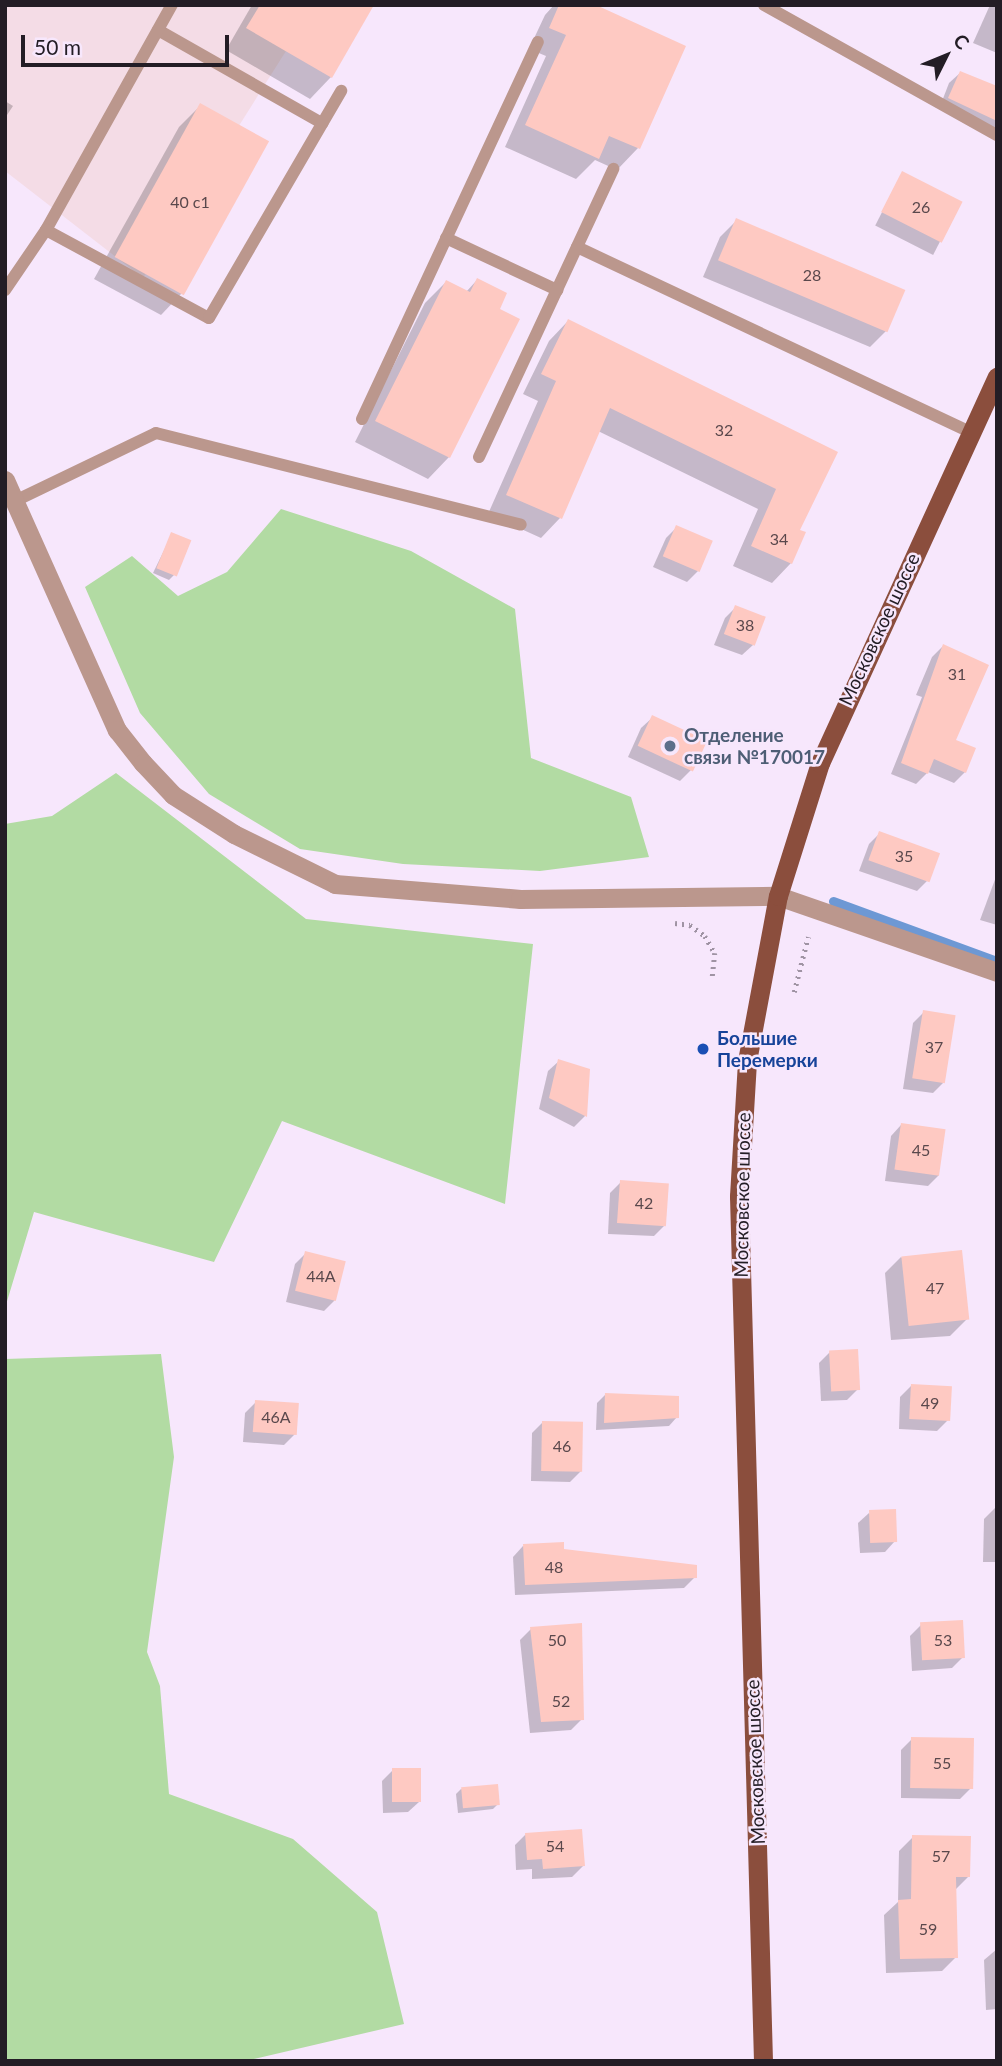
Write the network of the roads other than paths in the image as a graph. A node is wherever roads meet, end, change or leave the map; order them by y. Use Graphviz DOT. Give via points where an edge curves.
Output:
graph roads {
  1 [pos="172,5"];
  2 [pos="764,5"];
  3 [pos="158,30"];
  4 [pos="538,42"];
  5 [pos="341,91"];
  6 [pos="322,123"];
  7 [pos="997,135"];
  8 [pos="613,169"];
  9 [pos="46,230"];
  10 [pos="446,238"];
  11 [pos="576,247"];
  12 [pos="5,290"];
  13 [pos="557,290"];
  14 [pos="997,377"];
  15 [pos="362,419"];
  16 [pos="971,432"];
  17 [pos="479,457"];
  18 [pos="5,480"];
  19 [pos="17,500"];
  20 [pos="521,525"];
  21 [pos="778,896"];
  22 [pos="997,972"];
  23 [pos="763,2061"];
  1 -- 3 [label="lane"];
  2 -- 7 [label="lane"];
  3 -- 6 [label="lane"];
  3 -- 9 [label="lane"];
  4 -- 10 [label="lane"];
  5 -- 6 [label="lane"];
  6 -- 9 [label="lane" via="209,318"];
  8 -- 11 [label="lane"];
  9 -- 12 [label="lane"];
  10 -- 13 [label="lane"];
  10 -- 15 [label="lane"];
  11 -- 13 [label="lane"];
  11 -- 16 [label="lane"];
  13 -- 17 [label="lane"];
  14 -- 16 [label="main road, Московское шоссе"];
  16 -- 21 [label="main road, Московское шоссе" via="830,737"];
  18 -- 19 [label="street"];
  19 -- 20 [label="lane" via="156,433"];
  19 -- 21 [label="street" via="117,730 173,795 234,834 335,884 520,899"];
  21 -- 22 [label="street"];
  21 -- 23 [label="main road, Московское шоссе" via="748,1051 739,1196"];
}
